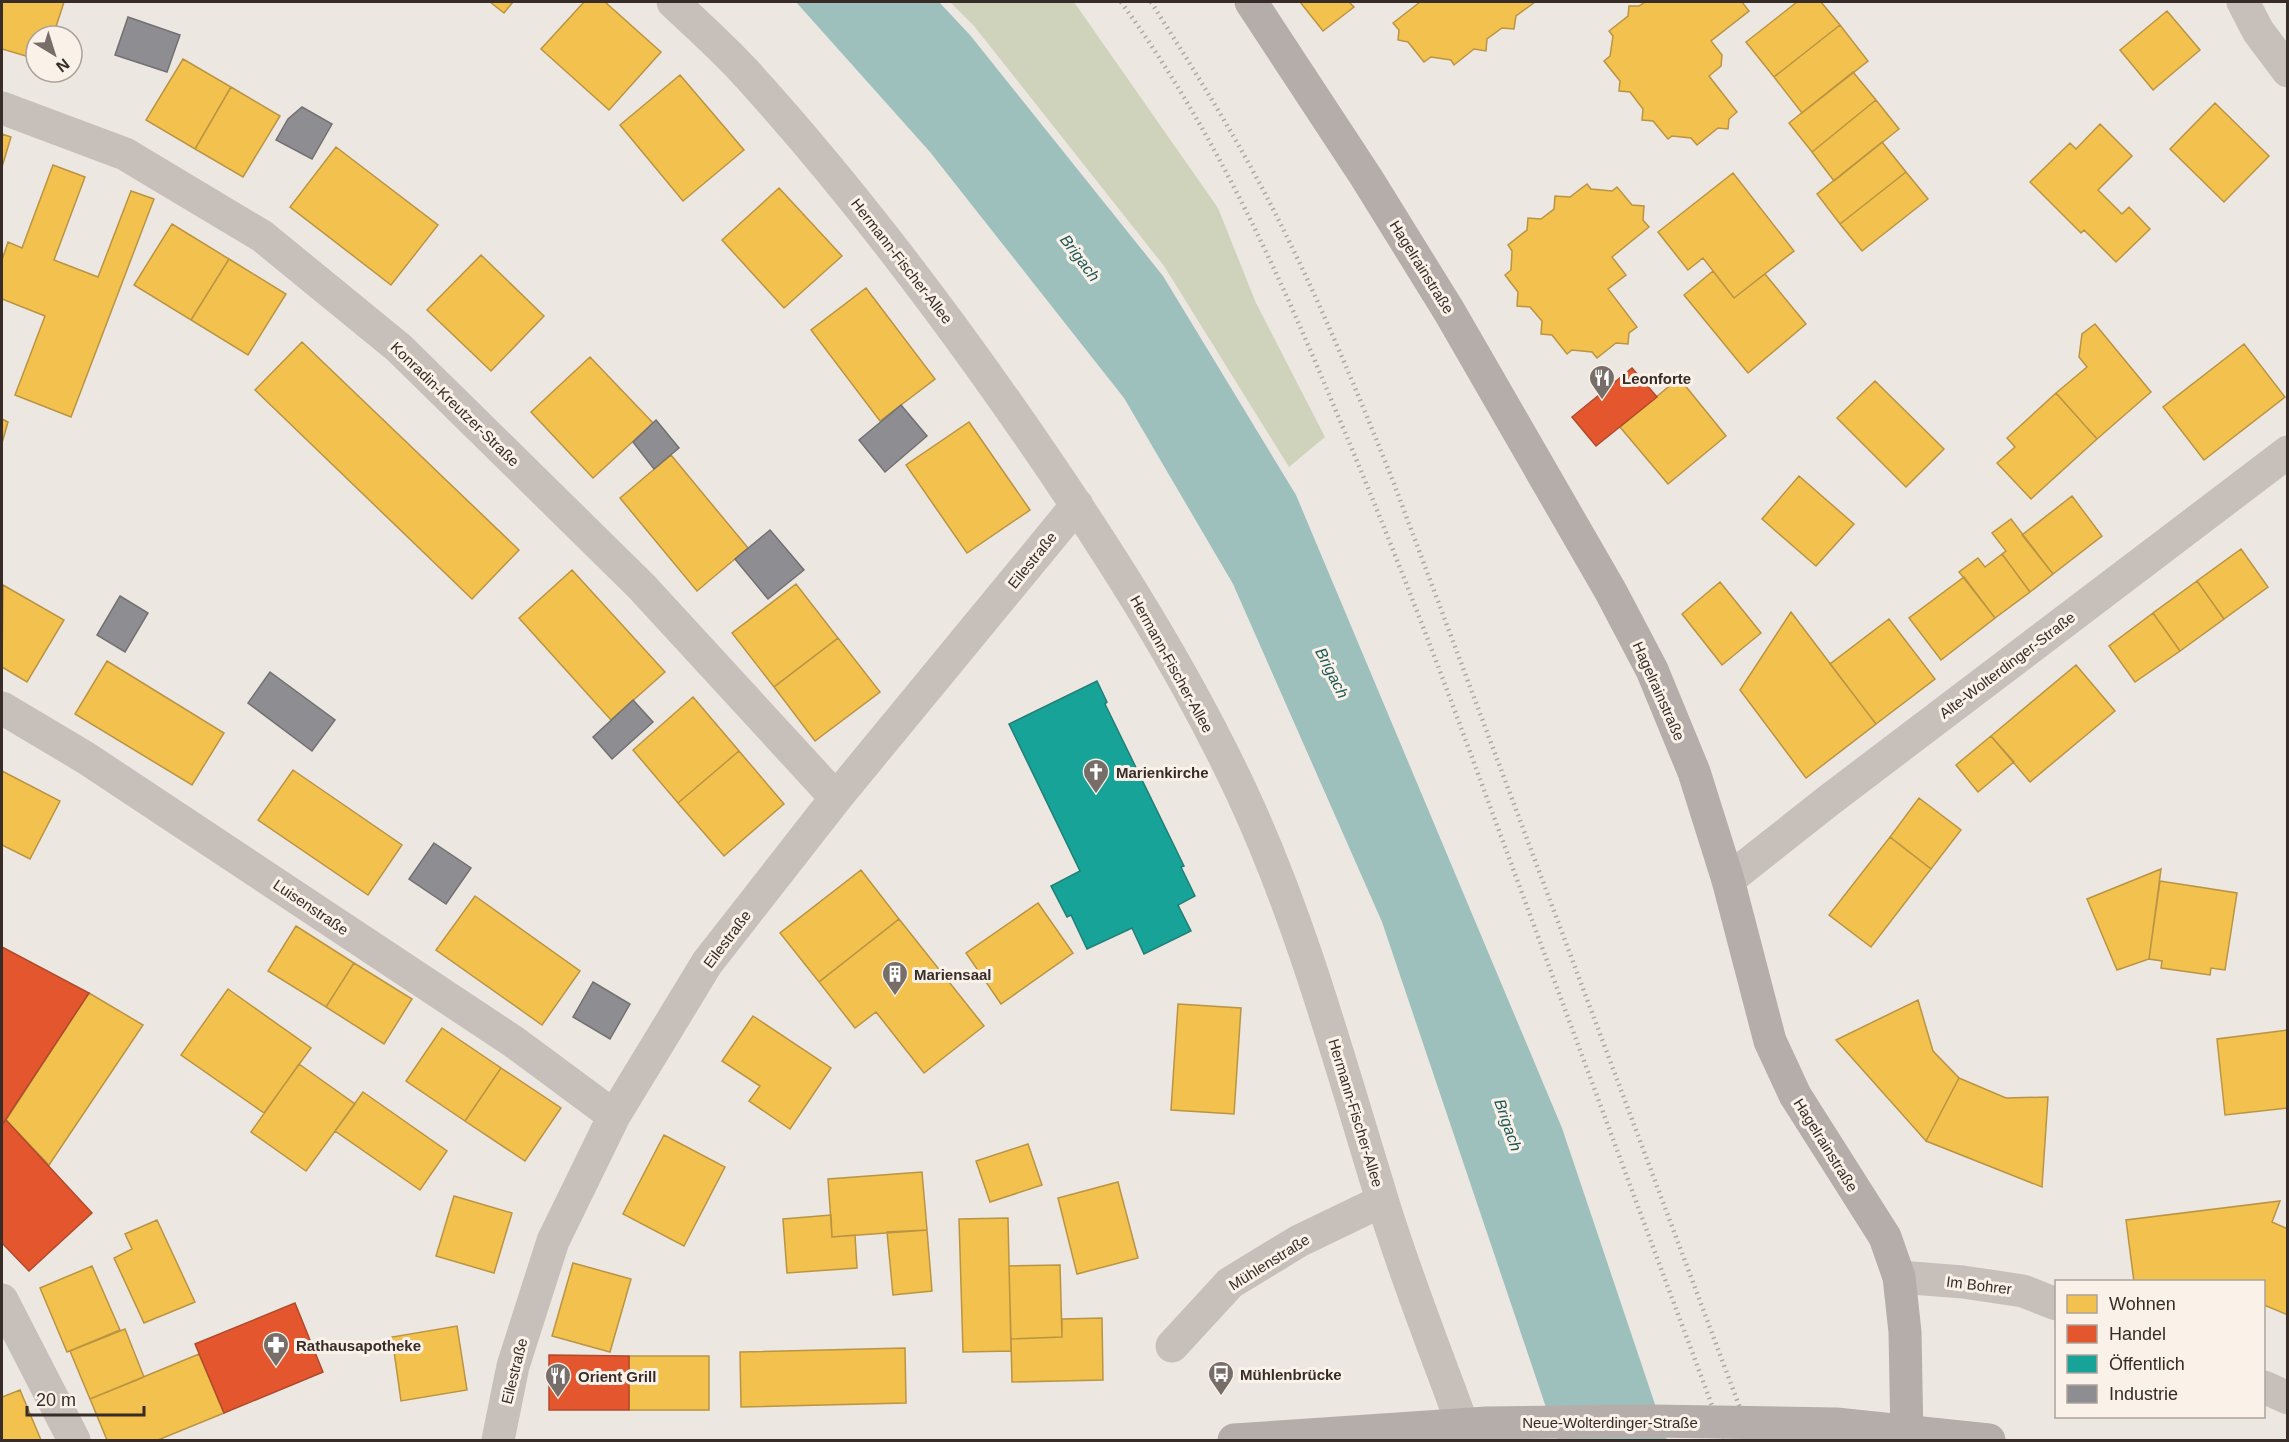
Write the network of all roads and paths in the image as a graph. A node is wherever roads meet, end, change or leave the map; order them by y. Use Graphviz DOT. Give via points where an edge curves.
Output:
graph roads {
  1 [pos="673,2"];
  2 [pos="1251,2"];
  3 [pos="2243,2"];
  4 [pos="2288,71"];
  5 [pos="2,108"];
  6 [pos="2288,452"];
  7 [pos="1077,505"];
  8 [pos="2,708"];
  9 [pos="836,798"];
  10 [pos="1728,880"];
  11 [pos="614,1116"];
  12 [pos="1382,1201"];
  13 [pos="1899,1277"];
  14 [pos="2,1300"];
  15 [pos="2055,1304"];
  16 [pos="1172,1346"];
  17 [pos="2265,1387"];
  18 [pos="2288,1398"];
  19 [pos="74,1440"];
  20 [pos="498,1440"];
  21 [pos="1233,1440"];
  22 [pos="1468,1440"];
  23 [pos="1907,1440"];
  24 [pos="1989,1440"];
  1 -- 7 [label="street, Hermann-Fischer-Allee" via="742,69 842,183 994,384"];
  2 -- 10 [label="main road, Hagelrainstraße" via="1449,311 1611,592 1652,670 1694,772"];
  3 -- 4 [label="street" via="2258,31"];
  5 -- 9 [label="street, Konradin-Kreutzer-Straße" via="125,154 262,236 390,341 641,586"];
  6 -- 10 [label="street, Alte-Wolterdinger-Straße"];
  7 -- 9 [label="street, Eilestraße"];
  7 -- 12 [label="street, Hermann-Fischer-Allee" via="1173,660 1242,794 1294,924 1332,1034"];
  8 -- 11 [label="street, Luisenstraße" via="86,758 514,1042"];
  9 -- 11 [label="street, Eilestraße" via="707,963"];
  10 -- 13 [label="main road, Hagelrainstraße" via="1770,1041 1795,1095 1885,1238"];
  11 -- 20 [label="street, Eilestraße" via="553,1241 513,1366"];
  12 -- 16 [label="street, Mühlenstraße" via="1299,1241 1230,1283"];
  12 -- 22 [label="street, Hermann-Fischer-Allee"];
  13 -- 15 [label="street, Im Bohrer" via="2024,1291"];
  13 -- 23 [label="main road, Hagelrainstraße" via="1905,1332"];
  14 -- 19 [label="street"];
  17 -- 18 [label="street"];
  21 -- 24 [label="main road, Neue-Wolterdinger-Straße, bridge" via="1487,1423 1652,1421 1836,1424"];
}
